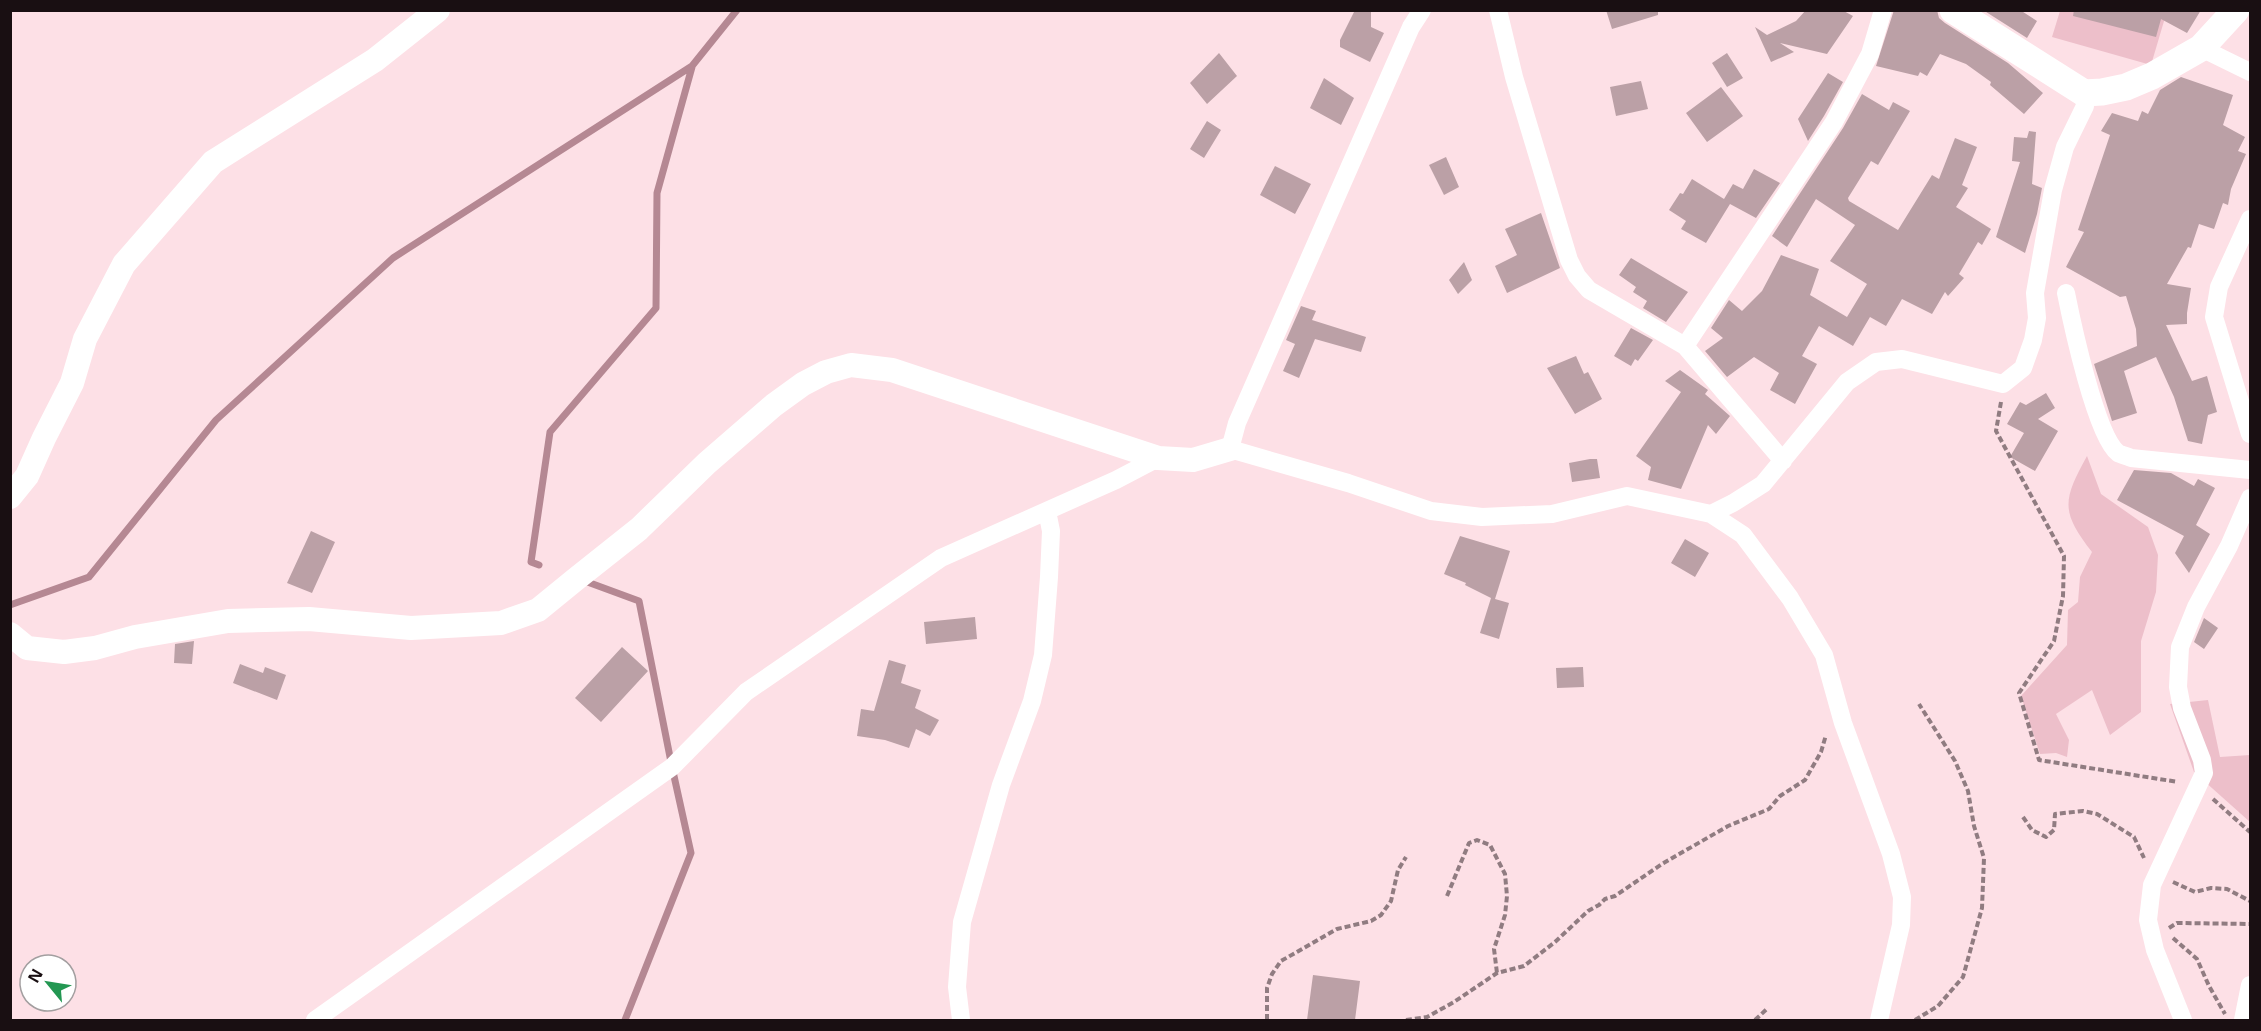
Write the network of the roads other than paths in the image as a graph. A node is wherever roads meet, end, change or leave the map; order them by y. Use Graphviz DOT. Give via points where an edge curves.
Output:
graph roads {
  1 [pos="438,10"];
  2 [pos="1422,10"];
  3 [pos="1498,10"];
  4 [pos="1883,10"];
  5 [pos="1953,10"];
  6 [pos="2236,10"];
  7 [pos="2201,48"];
  8 [pos="2250,72"];
  9 [pos="2084,93"];
  10 [pos="2250,219"];
  11 [pos="2066,293"];
  12 [pos="1685,346"];
  13 [pos="2250,434"];
  14 [pos="1230,449"];
  15 [pos="1158,458"];
  16 [pos="1783,461"];
  17 [pos="2250,471"];
  18 [pos="10,497"];
  19 [pos="2250,498"];
  20 [pos="1047,511"];
  21 [pos="1711,514"];
  22 [pos="10,634"];
  23 [pos="2250,985"];
  24 [pos="315,1020"];
  25 [pos="961,1020"];
  26 [pos="1879,1020"];
  27 [pos="2183,1020"];
  28 [pos="2243,1020"];
  1 -- 18 [label="street" via="375,60 213,162 124,264 85,339 72,384 27,477"];
  2 -- 14 [label="street" via="1237,423"];
  3 -- 12 [label="street" via="1514,77 1577,276 1589,290"];
  4 -- 12 [label="street" via="1870,54 1834,122"];
  5 -- 9 [label="main road"];
  6 -- 7 [label="main road"];
  7 -- 8 [label="street"];
  7 -- 9 [label="main road" via="2126,87"];
  9 -- 16 [label="street" via="2085,106 2065,147 2054,190 2035,293 2037,318 2023,368 2003,384 1902,359 1876,362 1847,382"];
  10 -- 13 [label="street" via="2219,287 2214,317"];
  11 -- 17 [label="street" via="2088,385 2108,440 2118,453 2131,458"];
  12 -- 16 [label="street"];
  14 -- 15 [label="street" via="1193,460"];
  14 -- 21 [label="street" via="1431,511 1482,517 1552,514 1627,496"];
  15 -- 20 [label="street"];
  15 -- 22 [label="street" via="892,370 851,366 826,372 774,405 639,529 538,610 501,623 411,628 309,620 228,621 64,652 27,648"];
  16 -- 21 [label="street" via="1763,484"];
  19 -- 27 [label="street" via="2180,647 2178,687 2204,773 2152,885 2148,920"];
  20 -- 24 [label="street" via="941,558 746,692 672,767"];
  20 -- 25 [label="street" via="1051,531 1043,655 962,922 957,987"];
  21 -- 26 [label="street" via="1743,536 1790,598 1824,655 1843,723 1891,854 1902,897 1901,925"];
  23 -- 28 [label="street"];
}
